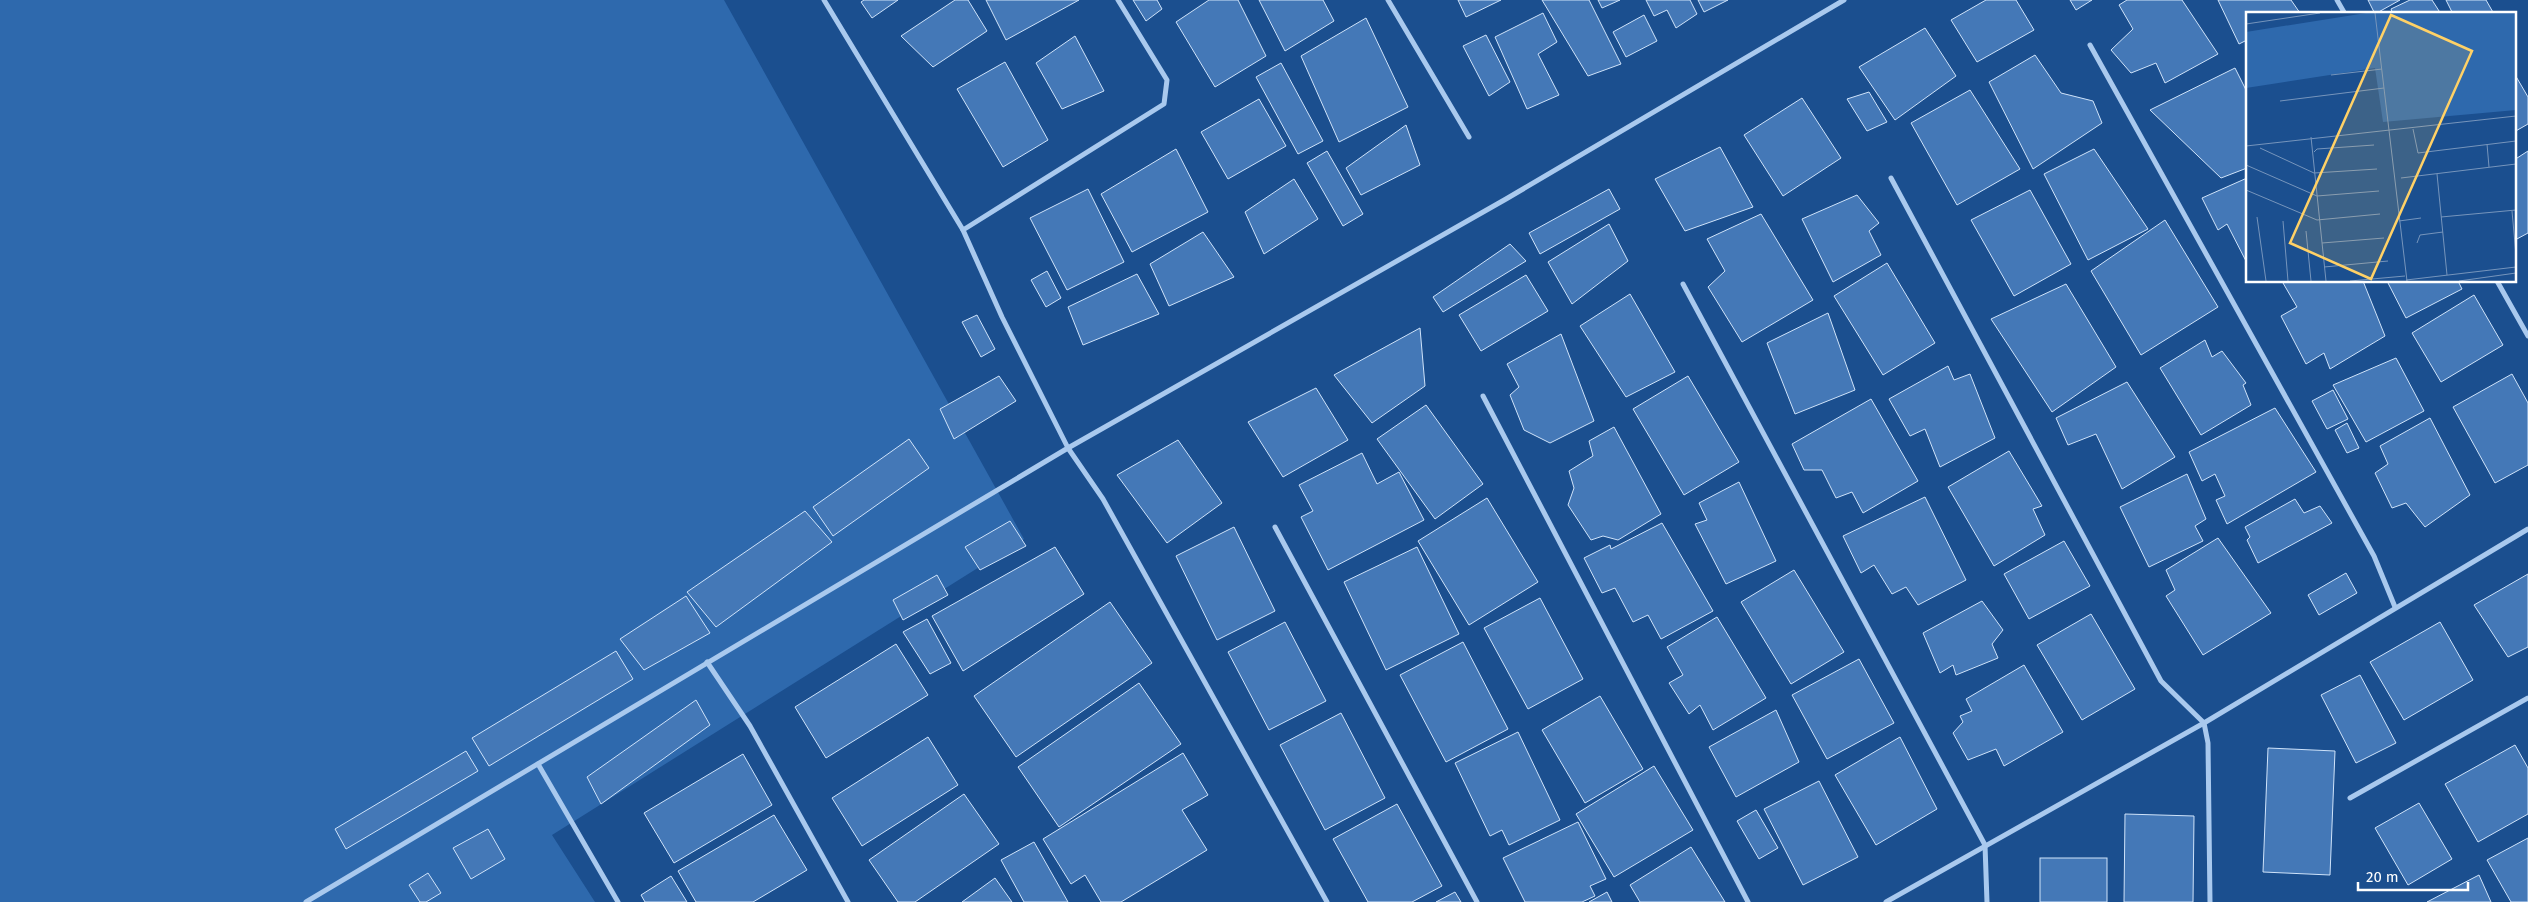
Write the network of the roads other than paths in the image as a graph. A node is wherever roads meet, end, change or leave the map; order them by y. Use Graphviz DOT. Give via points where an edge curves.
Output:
graph roads {
  1 [pos="824,0"];
  2 [pos="1118,0"];
  3 [pos="1388,0"];
  4 [pos="1844,0"];
  5 [pos="2337,0"];
  6 [pos="2344,12"];
  7 [pos="2090,45"];
  8 [pos="1469,137"];
  9 [pos="1891,178"];
  10 [pos="964,230"];
  11 [pos="2498,282"];
  12 [pos="1683,284"];
  13 [pos="2528,336"];
  14 [pos="1483,396"];
  15 [pos="1068,448"];
  16 [pos="1275,527"];
  17 [pos="2528,529"];
  18 [pos="2394,607"];
  19 [pos="707,662"];
  20 [pos="2528,698"];
  21 [pos="2204,724"];
  22 [pos="538,764"];
  23 [pos="2350,798"];
  24 [pos="1985,845"];
  25 [pos="306,902"];
  26 [pos="618,902"];
  27 [pos="848,902"];
  28 [pos="1327,902"];
  29 [pos="1477,902"];
  30 [pos="1748,902"];
  31 [pos="1886,902"];
  32 [pos="1987,902"];
  33 [pos="2210,902"];
  1 -- 10 [label="street"];
  2 -- 10 [label="street" via="1166,80 1164,104"];
  3 -- 8 [label="street"];
  4 -- 15 [label="street" via="1506,199"];
  5 -- 6 [label="street"];
  7 -- 18 [label="street" via="2374,556"];
  9 -- 21 [label="street" via="2161,681"];
  10 -- 15 [label="street" via="1002,317"];
  11 -- 13 [label="street"];
  12 -- 24 [label="street"];
  14 -- 30 [label="street"];
  15 -- 19 [label="street"];
  15 -- 28 [label="street" via="1102,499"];
  16 -- 29 [label="street"];
  17 -- 18 [label="street"];
  18 -- 21 [label="street"];
  19 -- 22 [label="street"];
  19 -- 27 [label="street" via="750,726"];
  20 -- 23 [label="street"];
  21 -- 24 [label="street"];
  21 -- 33 [label="street" via="2208,743"];
  22 -- 25 [label="street"];
  22 -- 26 [label="street"];
  24 -- 31 [label="street"];
  24 -- 32 [label="street"];
}
